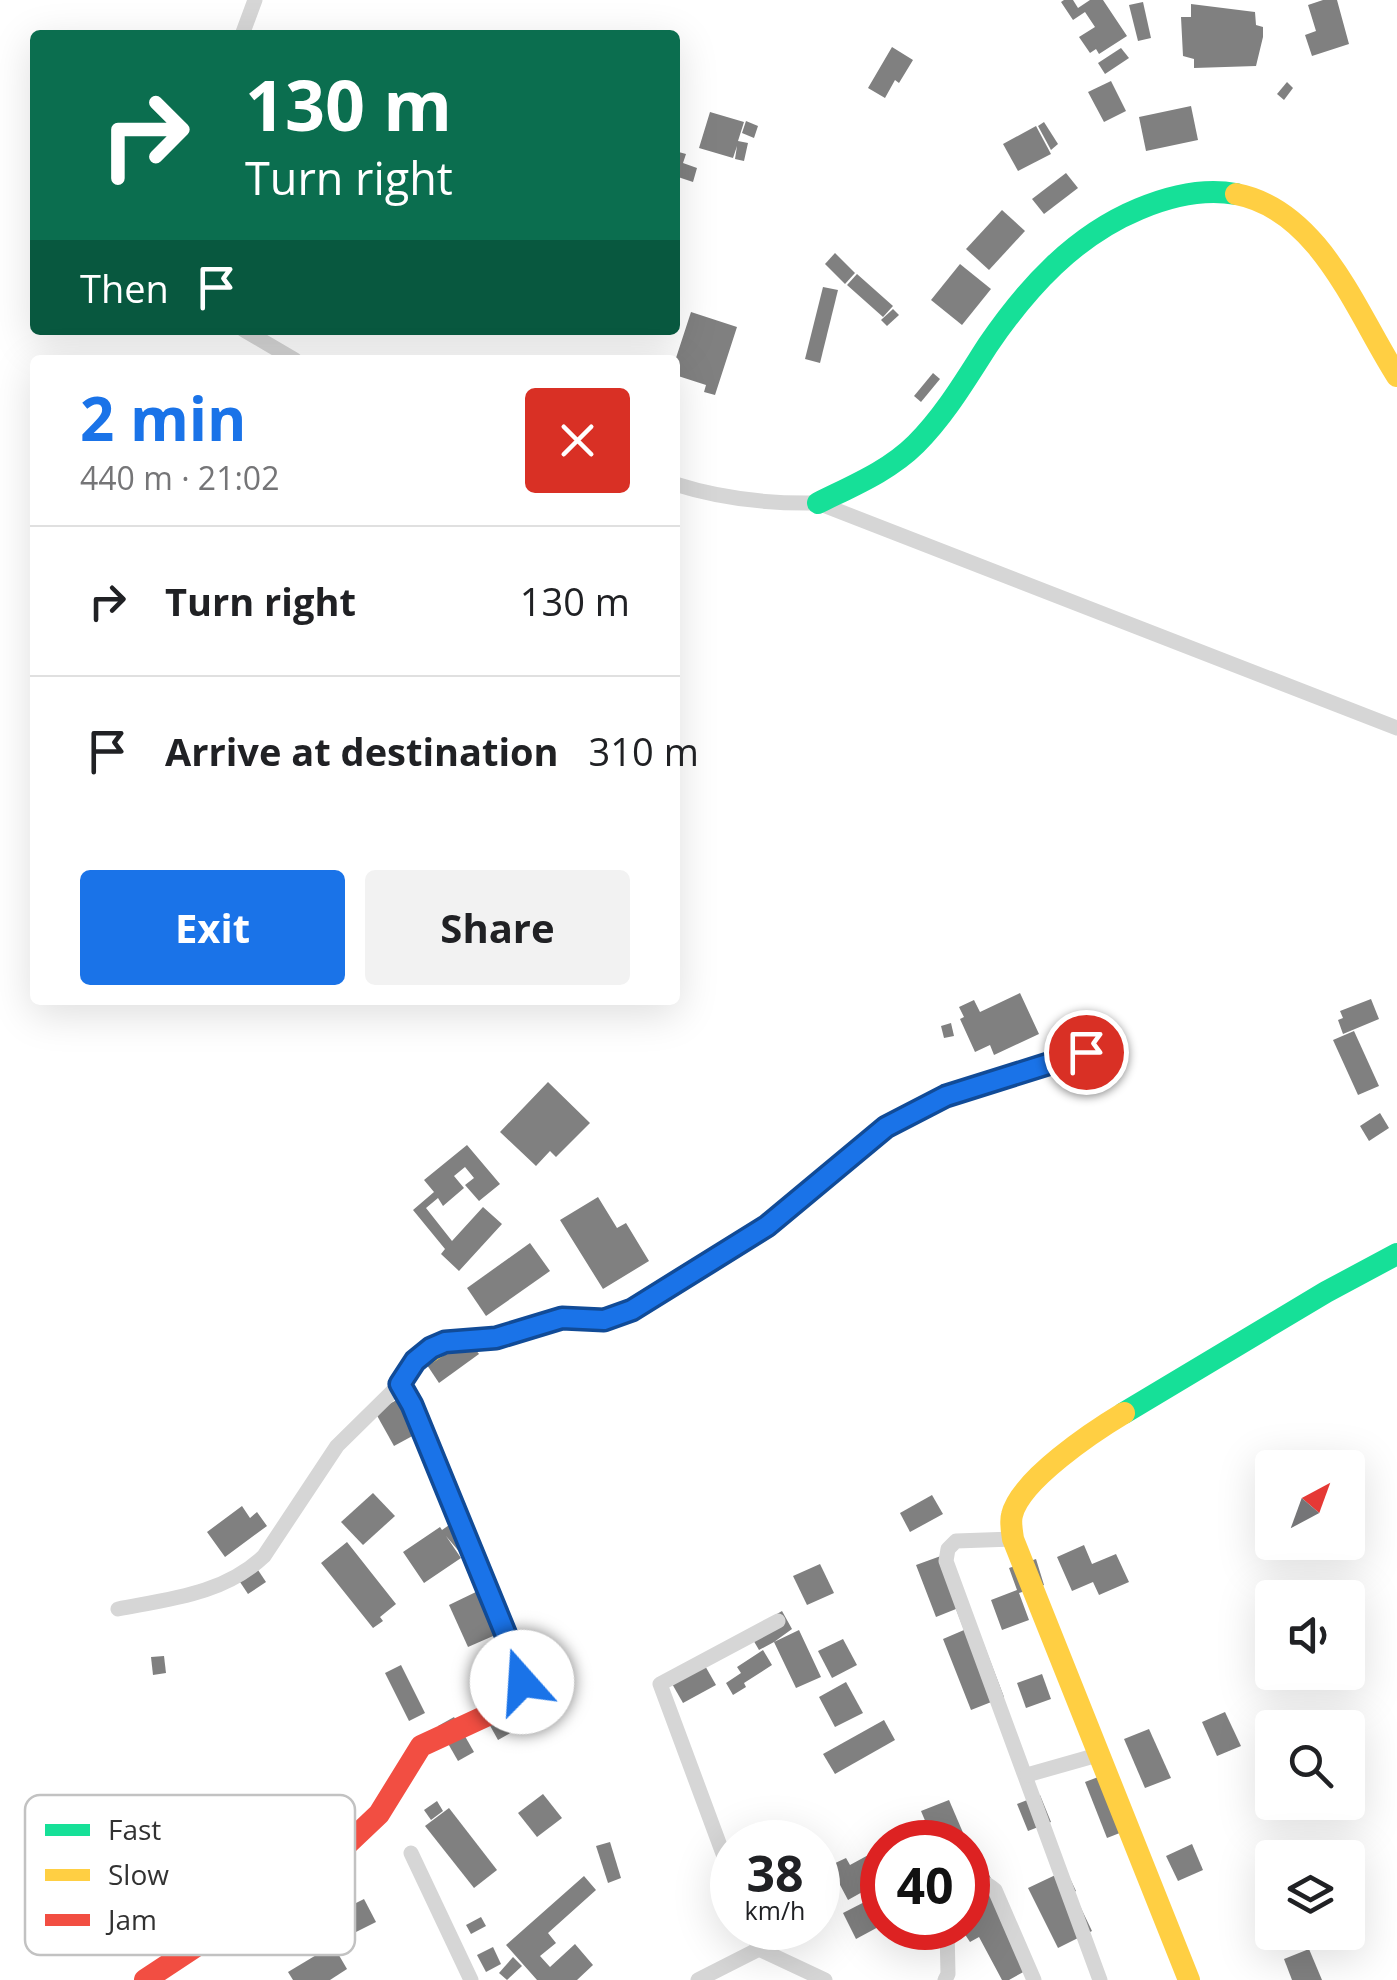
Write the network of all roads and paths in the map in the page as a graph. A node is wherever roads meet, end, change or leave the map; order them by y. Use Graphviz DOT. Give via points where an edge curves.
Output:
graph roads {
  1 [pos="255,0"];
  2 [pos="244,30"];
  3 [pos="252,335"];
  4 [pos="286,355"];
  5 [pos="1397,376"];
  6 [pos="680,485"];
  7 [pos="818,504"];
  8 [pos="1397,728"];
  9 [pos="1086,1052"];
  10 [pos="1396,1256"];
  11 [pos="400,1384"];
  12 [pos="1012,1540"];
  13 [pos="118,1609"];
  14 [pos="778,1621"];
  15 [pos="1101,1754"];
  16 [pos="1026,1774"];
  17 [pos="710,1820"];
  18 [pos="355,1837"];
  19 [pos="412,1852"];
  20 [pos="990,1886"];
  21 [pos="757,1950"];
  22 [pos="761,1950"];
  23 [pos="947,1950"];
  24 [pos="183,1955"];
  25 [pos="145,1980"];
  26 [pos="470,1980"];
  27 [pos="698,1980"];
  28 [pos="825,1980"];
  29 [pos="945,1980"];
  30 [pos="1034,1980"];
  31 [pos="1100,1980"];
  32 [pos="1189,1980"];
  1 -- 2 [label="street"];
  3 -- 4 [label="street"];
  5 -- 7 [label="street" via="1329,262 1278,212 1248,195 1199,190 1145,203 1060,258 1031,287 948,408 913,447 889,468"];
  6 -- 7 [label="street" via="735,498"];
  7 -- 8 [label="street"];
  9 -- 11 [label="street" via="946,1096 886,1127 767,1226 632,1310 604,1320 562,1318 496,1338 445,1342 415,1361"];
  10 -- 12 [label="street" via="1077,1442 1018,1500"];
  11 -- 13 [label="street" via="337,1446 248,1570 200,1593"];
  11 -- 18 [label="street" via="522,1682 518,1696 501,1709 421,1746 380,1814"];
  12 -- 15 [label="street"];
  12 -- 16 [label="street" via="956,1541 946,1561"];
  14 -- 17 [label="street" via="660,1684"];
  15 -- 16 [label="street"];
  15 -- 32 [label="street"];
  16 -- 31 [label="street"];
  19 -- 26 [label="street"];
  20 -- 30 [label="street"];
  21 -- 27 [label="street"];
  22 -- 28 [label="street"];
  23 -- 29 [label="street"];
  24 -- 25 [label="street"];
}
